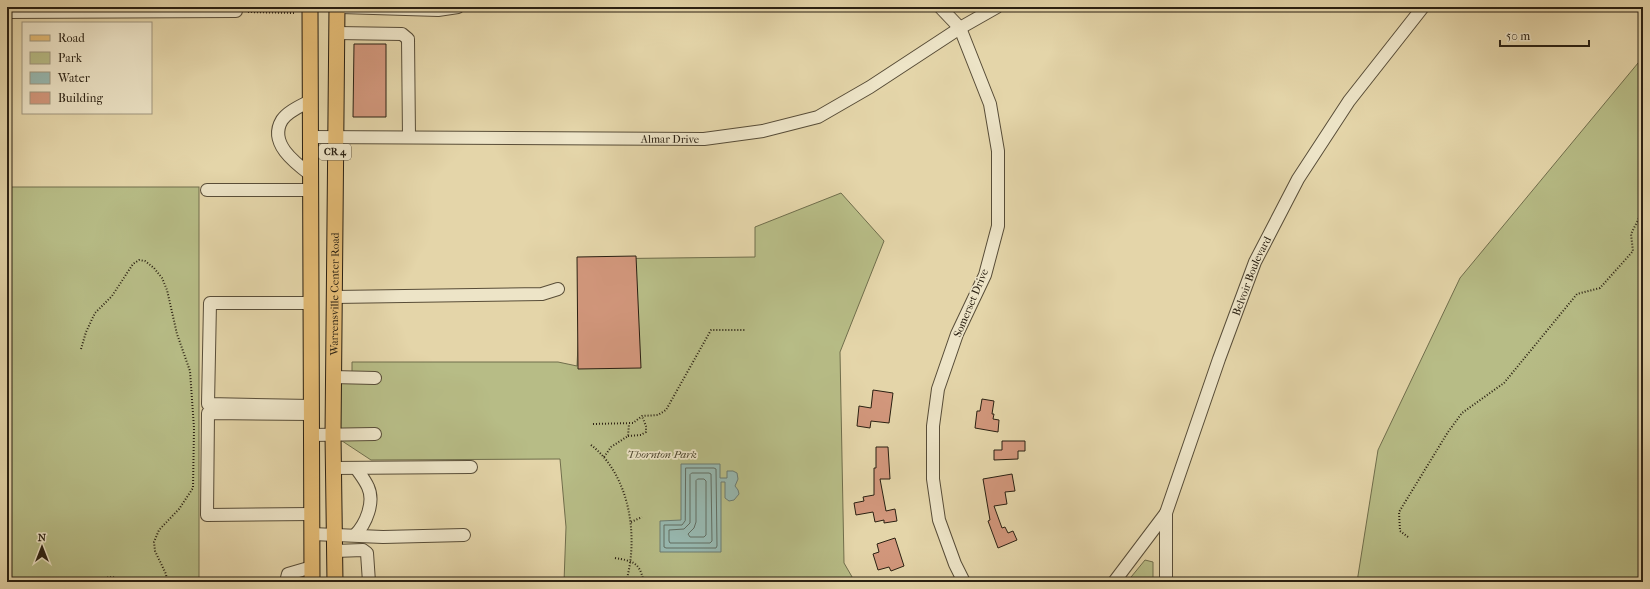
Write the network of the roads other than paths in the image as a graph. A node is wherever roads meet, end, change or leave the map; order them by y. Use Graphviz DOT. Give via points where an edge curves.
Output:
graph roads {
  1 [pos="310,7"];
  2 [pos="337,7"];
  3 [pos="341,7"];
  4 [pos="458,7"];
  5 [pos="940,7"];
  6 [pos="997,7"];
  7 [pos="1423,7"];
  8 [pos="93,9"];
  9 [pos="242,11"];
  10 [pos="7,12"];
  11 [pos="960,28"];
  12 [pos="337,34"];
  13 [pos="310,101"];
  14 [pos="310,136"];
  15 [pos="336,137"];
  16 [pos="409,137"];
  17 [pos="310,175"];
  18 [pos="207,190"];
  19 [pos="310,190"];
  20 [pos="558,289"];
  21 [pos="334,297"];
  22 [pos="311,303"];
  23 [pos="333,377"];
  24 [pos="375,378"];
  25 [pos="311,410"];
  26 [pos="375,434"];
  27 [pos="312,435"];
  28 [pos="333,435"];
  29 [pos="471,467"];
  30 [pos="333,468"];
  31 [pos="356,468"];
  32 [pos="1166,513"];
  33 [pos="312,514"];
  34 [pos="312,534"];
  35 [pos="334,534"];
  36 [pos="355,535"];
  37 [pos="464,535"];
  38 [pos="335,551"];
  39 [pos="312,567"];
  40 [pos="286,582"];
  41 [pos="312,582"];
  42 [pos="335,582"];
  43 [pos="369,582"];
  44 [pos="964,582"];
  45 [pos="1114,582"];
  46 [pos="1166,582"];
  1 -- 13 [label="main road, Warrensville Center Road"];
  2 -- 12 [label="main road, Warrensville Center Road / CR 4"];
  3 -- 4 [label="street" via="438,10"];
  5 -- 11 [label="street, Somerset Drive"];
  6 -- 11 [label="street, Almar Drive"];
  7 -- 32 [label="street, Belvoir Boulevard" via="1345,108 1298,179 1255,262"];
  8 -- 9 [label="street"];
  8 -- 10 [label="street" via="56,13"];
  11 -- 16 [label="street, Almar Drive" via="870,87 818,117 764,131 704,139"];
  11 -- 44 [label="street, Somerset Drive" via="990,104 998,151 998,226 985,275 957,334 938,389 932,426 933,479 939,520"];
  12 -- 15 [label="main road, Warrensville Center Road / CR 4"];
  12 -- 16 [label="street" via="402,34 408,39"];
  13 -- 14 [label="main road, Warrensville Center Road"];
  13 -- 17 [label="street" via="282,120 279,130 279,140 283,149"];
  14 -- 15 [label="street, Almar Drive"];
  14 -- 17 [label="main road, Warrensville Center Road"];
  15 -- 16 [label="street, Almar Drive"];
  15 -- 21 [label="main road, Warrensville Center Road / CR 4"];
  17 -- 19 [label="main road, Warrensville Center Road"];
  18 -- 19 [label="street"];
  19 -- 22 [label="main road, Warrensville Center Road"];
  20 -- 21 [label="street" via="542,294"];
  21 -- 23 [label="main road, Warrensville Center Road / CR 4"];
  22 -- 25 [label="main road, Warrensville Center Road"];
  22 -- 25 [label="street" via="210,303 208,404"];
  23 -- 24 [label="street"];
  23 -- 28 [label="main road, Warrensville Center Road / CR 4"];
  25 -- 27 [label="main road, Warrensville Center Road"];
  25 -- 33 [label="street" via="208,413 207,515"];
  26 -- 28 [label="street"];
  27 -- 28 [label="street"];
  27 -- 33 [label="main road, Warrensville Center Road"];
  28 -- 30 [label="main road, Warrensville Center Road / CR 4"];
  29 -- 31 [label="street"];
  30 -- 31 [label="street"];
  30 -- 35 [label="main road, Warrensville Center Road / CR 4"];
  31 -- 36 [label="street" via="369,488 370,503 367,518"];
  32 -- 45 [label="street"];
  32 -- 46 [label="street, Belvoir Boulevard"];
  33 -- 34 [label="main road, Warrensville Center Road"];
  34 -- 35 [label="street"];
  34 -- 39 [label="main road, Warrensville Center Road"];
  35 -- 36 [label="street"];
  35 -- 38 [label="main road, Warrensville Center Road / CR 4"];
  36 -- 37 [label="street"];
  38 -- 42 [label="main road, Warrensville Center Road / CR 4"];
  38 -- 43 [label="street" via="363,550 367,553"];
  39 -- 40 [label="street" via="288,574"];
  39 -- 41 [label="main road, Warrensville Center Road"];
}
